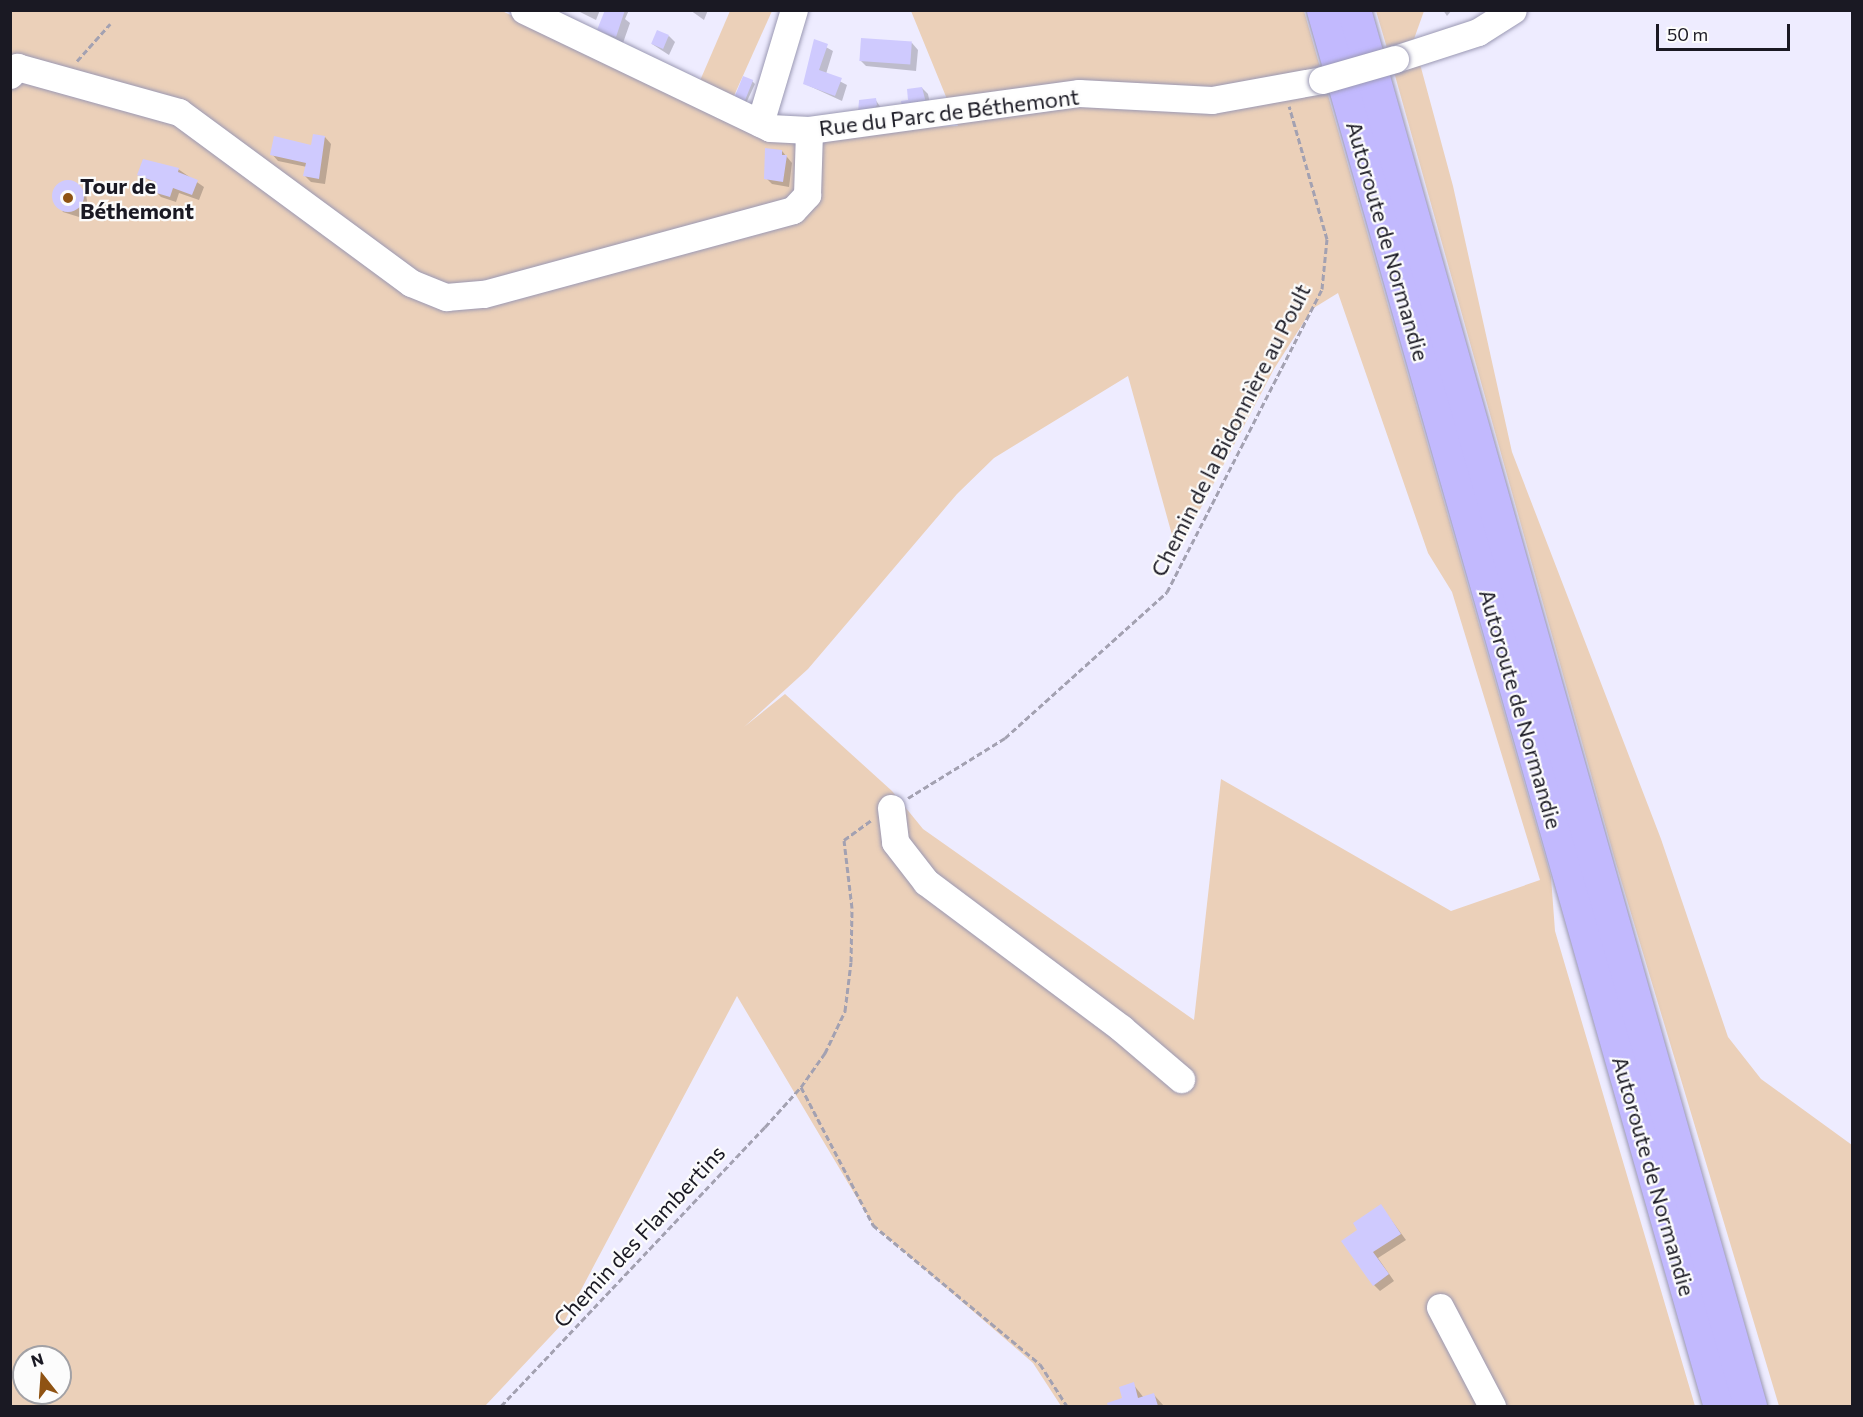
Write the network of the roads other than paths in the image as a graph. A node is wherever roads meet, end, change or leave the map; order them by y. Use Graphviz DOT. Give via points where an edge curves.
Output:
graph roads {
  1 [pos="524,10"];
  2 [pos="794,10"];
  3 [pos="1323,10"];
  4 [pos="1354,10"];
  5 [pos="1513,10"];
  6 [pos="10,75"];
  7 [pos="760,123"];
  8 [pos="809,130"];
  9 [pos="891,808"];
  10 [pos="1181,1079"];
  11 [pos="1440,1307"];
  12 [pos="1492,1407"];
  13 [pos="1720,1407"];
  14 [pos="1750,1407"];
  1 -- 7 [label="street, Rue du Parc de Béthemont"];
  2 -- 7 [label="street"];
  3 -- 13 [label="highway, Autoroute de Normandie"];
  4 -- 14 [label="highway, Autoroute de Normandie"];
  5 -- 8 [label="street, Rue du Parc de Béthemont, bridge" via="1478,32 1395,59 1322,80 1212,100 1079,93"];
  6 -- 8 [label="street" via="17,67 183,104 411,283 446,297 484,294 793,210 807,195"];
  7 -- 8 [label="street, Rue du Parc de Béthemont" via="770,128"];
  9 -- 10 [label="street" via="895,842 926,882 1121,1028"];
  11 -- 12 [label="street"];
}
